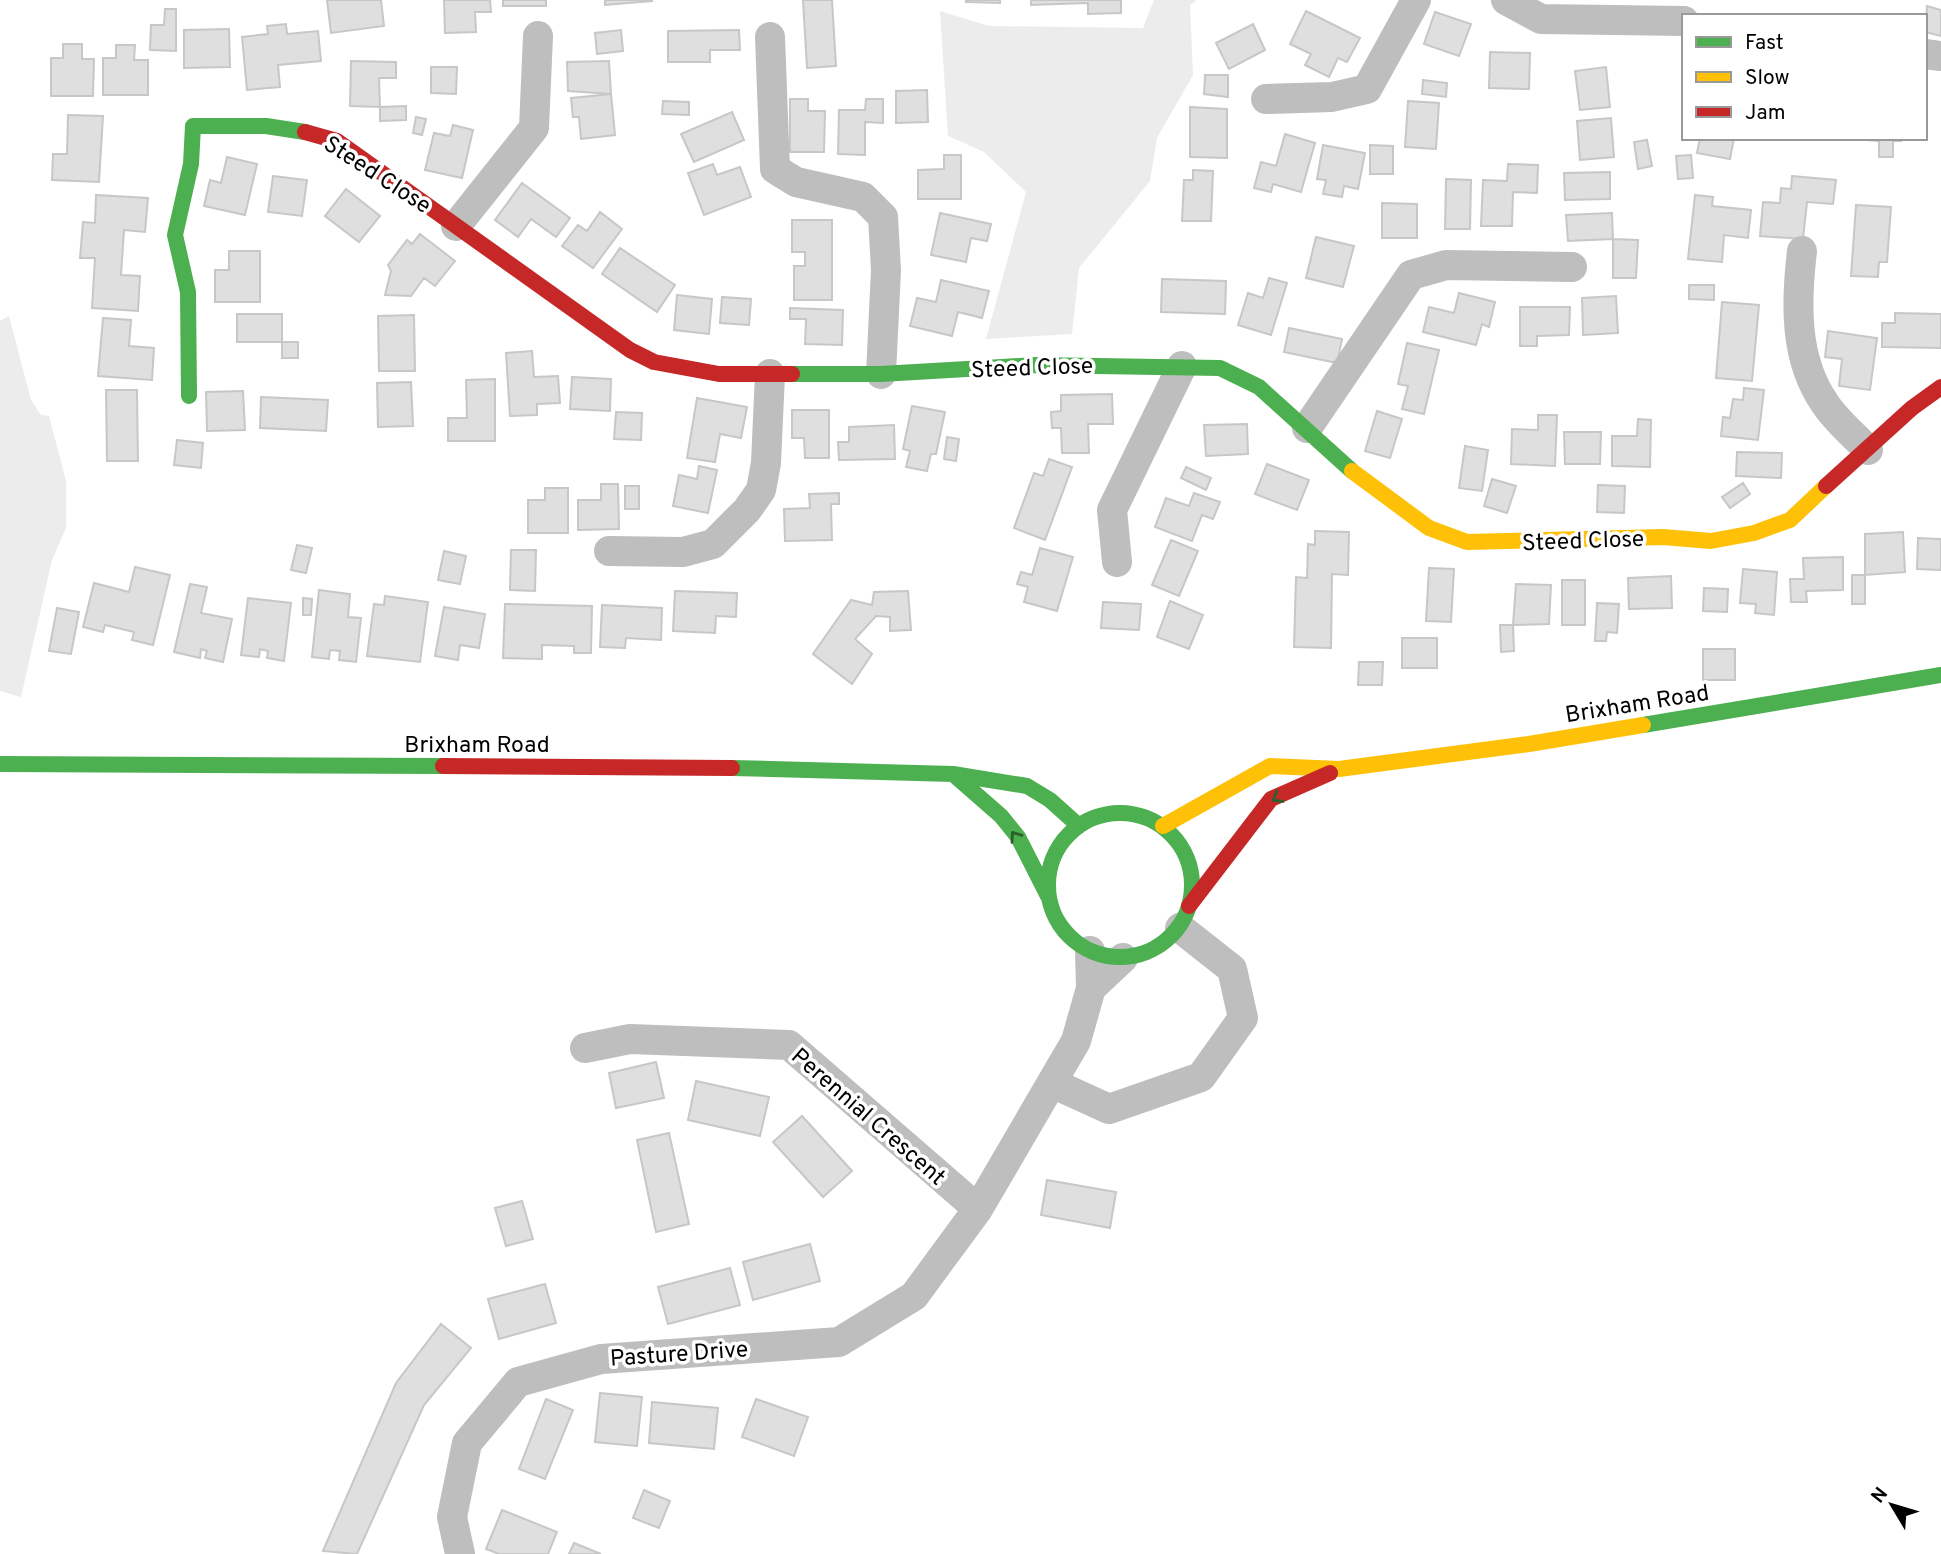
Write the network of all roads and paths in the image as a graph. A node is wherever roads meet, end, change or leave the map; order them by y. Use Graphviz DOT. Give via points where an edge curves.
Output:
graph roads {
  1 [pos="1416,0"];
  2 [pos="1506,0"];
  3 [pos="1682,21"];
  4 [pos="538,36"];
  5 [pos="770,37"];
  6 [pos="1266,99"];
  7 [pos="456,226"];
  8 [pos="1802,251"];
  9 [pos="1572,267"];
  10 [pos="1182,366"];
  11 [pos="770,374"];
  12 [pos="881,374"];
  13 [pos="1941,387"];
  14 [pos="189,396"];
  15 [pos="1307,428"];
  16 [pos="1868,450"];
  17 [pos="609,551"];
  18 [pos="1117,562"];
  19 [pos="1941,675"];
  20 [pos="0,764"];
  21 [pos="1339,769"];
  22 [pos="953,774"];
  23 [pos="1079,826"];
  24 [pos="1163,826"];
  25 [pos="1048,896"];
  26 [pos="1184,917"];
  27 [pos="1090,951"];
  28 [pos="1123,958"];
  29 [pos="1091,988"];
  30 [pos="585,1048"];
  31 [pos="1052,1083"];
  32 [pos="978,1209"];
  33 [pos="460,1554"];
  1 -- 6 [label="street" via="1367,89 1332,97"];
  2 -- 3 [label="street" via="1541,19"];
  4 -- 7 [label="street, Steed Close" via="534,128"];
  5 -- 12 [label="street" via="775,169 796,182 863,197 883,217 886,270"];
  7 -- 11 [label="main road, Steed Close" via="579,315 654,362 719,374"];
  7 -- 14 [label="main road, Steed Close" via="337,141 315,132 261,123 193,126 191,163 175,235 188,292"];
  8 -- 16 [label="street" via="1798,322 1805,365 1824,403"];
  9 -- 15 [label="street" via="1446,265 1410,275"];
  10 -- 12 [label="main road, Steed Close" via="1036,365"];
  10 -- 15 [label="main road, Steed Close" via="1220,368 1259,387"];
  10 -- 18 [label="street" via="1112,510"];
  11 -- 12 [label="main road, Steed Close"];
  11 -- 17 [label="street" via="766,463 761,490 747,510 713,544 683,552"];
  13 -- 16 [label="main road, Steed Close"];
  15 -- 16 [label="main road, Steed Close" via="1399,509 1429,528 1467,542 1663,537 1711,541 1754,533 1790,520"];
  19 -- 21 [label="main road, Brixham Road" via="1529,744"];
  20 -- 22 [label="main road, Brixham Road" via="691,767"];
  21 -- 24 [label="main road, Brixham Road" via="1270,766"];
  21 -- 26 [label="main road, Brixham Road, one-way" via="1271,799"];
  22 -- 23 [label="main road, Brixham Road" via="1027,786"];
  25 -- 22 [label="main road, Brixham Road, one-way" via="1018,837"];
  23 -- 24 [label="main road" via="1092,818 1121,813"];
  23 -- 25 [label="main road" via="1057,849 1049,872"];
  24 -- 26 [label="main road" via="1185,854 1191,871"];
  25 -- 27 [label="main road, Brixham Road" via="1062,929"];
  26 -- 28 [label="main road, Brixham Road" via="1152,951"];
  26 -- 31 [label="street" via="1232,969 1243,1018 1201,1077 1109,1109"];
  27 -- 28 [label="main road, Brixham Road"];
  27 -- 29 [label="street"];
  28 -- 29 [label="street"];
  29 -- 31 [label="street, Pasture Drive" via="1076,1041"];
  30 -- 32 [label="street, Perennial Crescent" via="630,1039 789,1045"];
  31 -- 32 [label="street, Pasture Drive"];
  32 -- 33 [label="street, Pasture Drive" via="914,1296 839,1342 601,1359 518,1382 467,1443 452,1517"];
}
